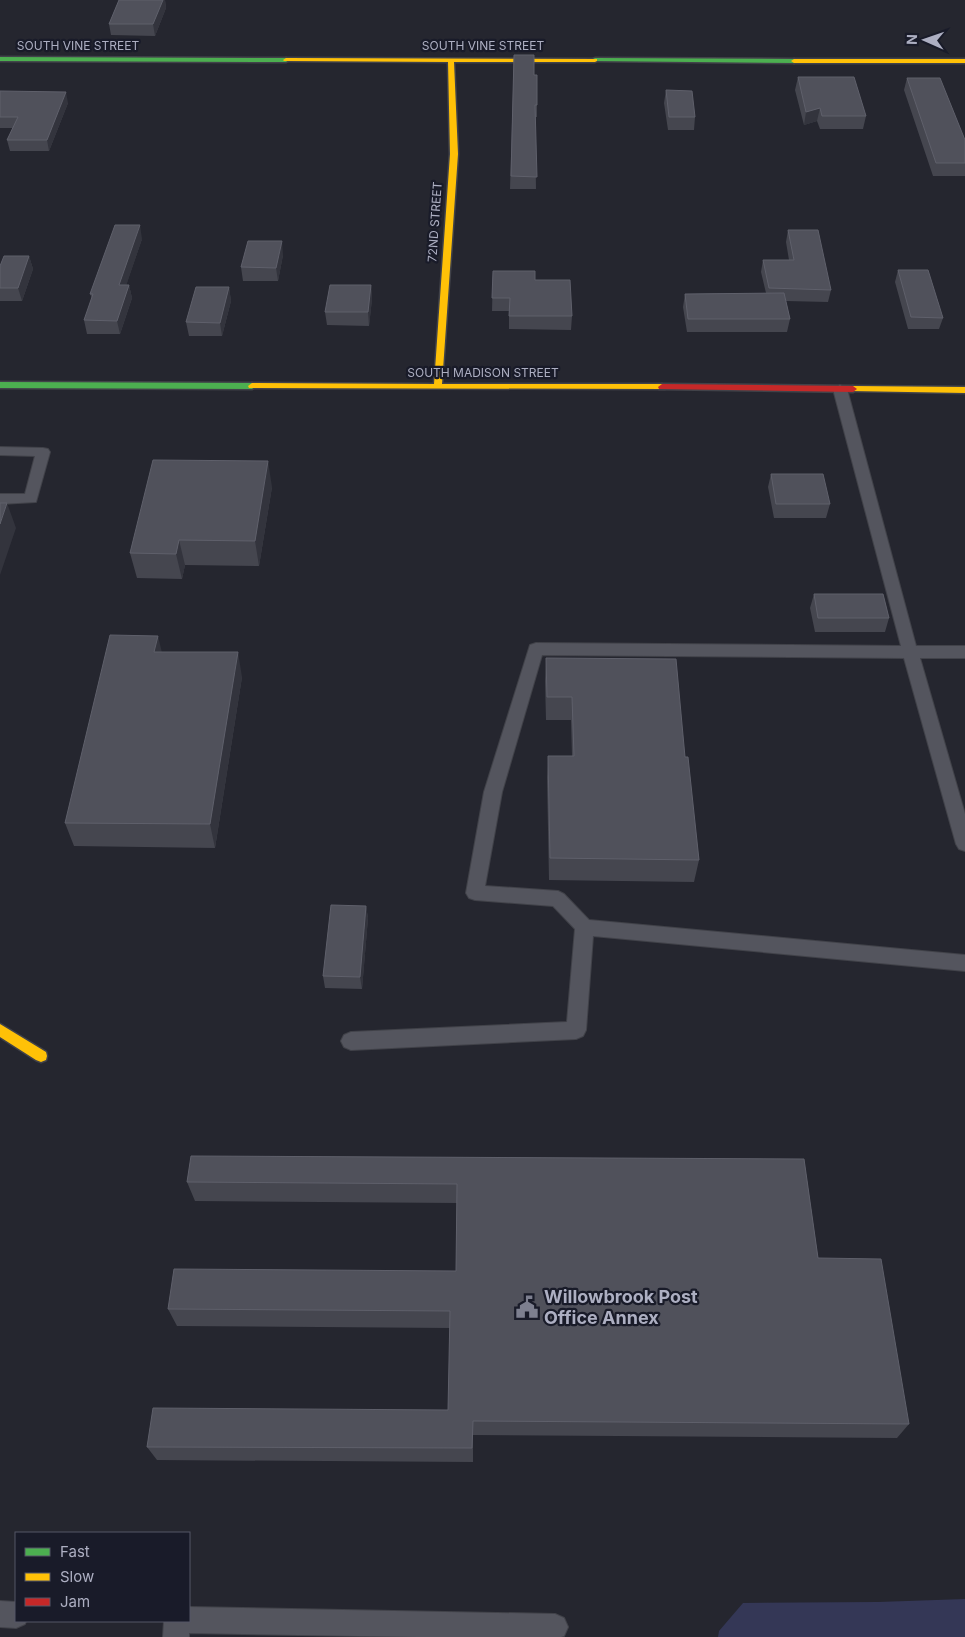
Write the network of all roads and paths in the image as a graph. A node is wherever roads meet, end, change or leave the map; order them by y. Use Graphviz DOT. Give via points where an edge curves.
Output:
graph roads {
  1 [pos="0,59"];
  2 [pos="451,60"];
  3 [pos="965,61"];
  4 [pos="0,385"];
  5 [pos="438,386"];
  6 [pos="840,389"];
  7 [pos="965,390"];
  8 [pos="0,451"];
  9 [pos="0,499"];
  10 [pos="910,652"];
  11 [pos="965,652"];
  12 [pos="965,844"];
  13 [pos="584,927"];
  14 [pos="965,963"];
  15 [pos="0,1030"];
  16 [pos="351,1041"];
  17 [pos="41,1056"];
  18 [pos="0,1614"];
  19 [pos="15,1615"];
  20 [pos="190,1620"];
  21 [pos="178,1622"];
  22 [pos="555,1626"];
  23 [pos="176,1637"];
  1 -- 2 [label="street, SOUTH VINE STREET"];
  2 -- 3 [label="street, SOUTH VINE STREET"];
  2 -- 5 [label="street, 72ND STREET" via="454,154"];
  4 -- 5 [label="street, SOUTH MADISON STREET"];
  5 -- 6 [label="street, SOUTH MADISON STREET"];
  6 -- 7 [label="street, SOUTH MADISON STREET"];
  6 -- 10 [label="lane"];
  8 -- 9 [label="lane" via="43,452 31,499"];
  10 -- 11 [label="lane"];
  10 -- 12 [label="lane"];
  10 -- 13 [label="lane" via="536,649 493,792 476,893 558,899"];
  13 -- 14 [label="lane"];
  13 -- 16 [label="lane" via="576,1030"];
  15 -- 17 [label="street"];
  18 -- 19 [label="lane"];
  20 -- 22 [label="lane"];
  21 -- 23 [label="lane"];
}
